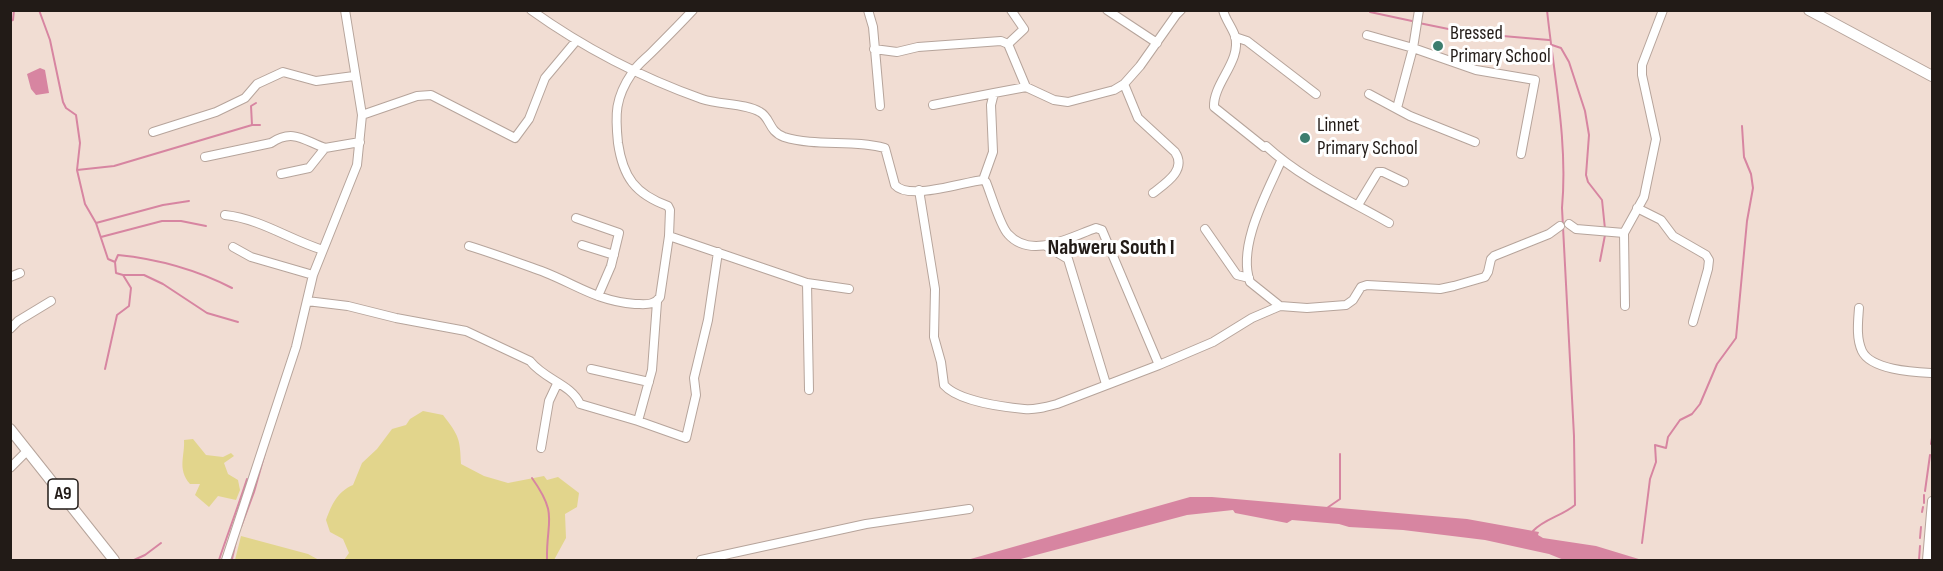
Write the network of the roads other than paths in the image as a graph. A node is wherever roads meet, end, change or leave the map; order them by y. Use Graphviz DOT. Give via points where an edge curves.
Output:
graph roads {
  1 [pos="345,10"];
  2 [pos="693,10"];
  3 [pos="868,10"];
  4 [pos="1011,10"];
  5 [pos="1107,10"];
  6 [pos="1181,10"];
  7 [pos="1223,10"];
  8 [pos="1419,10"];
  9 [pos="1663,10"];
  10 [pos="1809,10"];
  11 [pos="532,11"];
  12 [pos="1367,36"];
  13 [pos="1235,37"];
  14 [pos="576,41"];
  15 [pos="1157,43"];
  16 [pos="1008,44"];
  17 [pos="1413,48"];
  18 [pos="874,49"];
  19 [pos="632,72"];
  20 [pos="354,76"];
  21 [pos="1932,76"];
  22 [pos="1124,84"];
  23 [pos="1026,87"];
  24 [pos="994,93"];
  25 [pos="1316,94"];
  26 [pos="1369,94"];
  27 [pos="933,105"];
  28 [pos="880,106"];
  29 [pos="1397,108"];
  30 [pos="362,115"];
  31 [pos="153,132"];
  32 [pos="360,142"];
  33 [pos="1475,142"];
  34 [pos="325,148"];
  35 [pos="1521,154"];
  36 [pos="205,157"];
  37 [pos="1281,161"];
  38 [pos="281,174"];
  39 [pos="983,180"];
  40 [pos="1404,182"];
  41 [pos="919,190"];
  42 [pos="1154,193"];
  43 [pos="1358,206"];
  44 [pos="1637,208"];
  45 [pos="225,215"];
  46 [pos="576,218"];
  47 [pos="1389,223"];
  48 [pos="1205,229"];
  49 [pos="1624,233"];
  50 [pos="669,237"];
  51 [pos="582,245"];
  52 [pos="470,246"];
  53 [pos="1047,246"];
  54 [pos="233,247"];
  55 [pos="323,250"];
  56 [pos="718,252"];
  57 [pos="614,255"];
  58 [pos="20,273"];
  59 [pos="313,275"];
  60 [pos="10,277"];
  61 [pos="1249,278"];
  62 [pos="807,283"];
  63 [pos="849,289"];
  64 [pos="598,296"];
  65 [pos="51,301"];
  66 [pos="307,302"];
  67 [pos="657,302"];
  68 [pos="1280,306"];
  69 [pos="1625,306"];
  70 [pos="1859,308"];
  71 [pos="1693,322"];
  72 [pos="10,329"];
  73 [pos="1158,365"];
  74 [pos="591,369"];
  75 [pos="1932,373"];
  76 [pos="649,382"];
  77 [pos="557,384"];
  78 [pos="1106,384"];
  79 [pos="808,390"];
  80 [pos="638,421"];
  81 [pos="10,429"];
  82 [pos="542,448"];
  83 [pos="27,451"];
  84 [pos="10,468"];
  85 [pos="1932,501"];
  86 [pos="969,509"];
  87 [pos="114,561"];
  88 [pos="226,561"];
  89 [pos="701,561"];
  90 [pos="1927,561"];
  1 -- 20 [label="street"];
  2 -- 19 [label="street"];
  3 -- 18 [label="street"];
  4 -- 16 [label="street" via="1024,29"];
  5 -- 15 [label="street"];
  6 -- 15 [label="street"];
  7 -- 13 [label="street"];
  8 -- 17 [label="street"];
  9 -- 44 [label="street" via="1642,65 1656,139 1644,196"];
  10 -- 21 [label="main road"];
  11 -- 14 [label="street"];
  12 -- 17 [label="street"];
  13 -- 25 [label="street" via="1247,41"];
  13 -- 37 [label="street" via="1234,55 1214,107"];
  14 -- 19 [label="street"];
  14 -- 30 [label="street" via="544,78 529,119 515,138 430,95"];
  15 -- 22 [label="street"];
  16 -- 18 [label="street" via="1001,41 897,52"];
  16 -- 23 [label="street"];
  17 -- 29 [label="street"];
  17 -- 35 [label="street" via="1476,70 1535,80"];
  18 -- 28 [label="street"];
  19 -- 41 [label="street" via="703,99 760,112 776,133 786,137 885,148 895,185 899,189"];
  19 -- 50 [label="street" via="618,103 615,121 620,159 624,172 638,190 668,206"];
  20 -- 30 [label="street"];
  20 -- 31 [label="street" via="316,81 284,72 257,84 245,98 216,112"];
  22 -- 23 [label="street" via="1068,102"];
  22 -- 42 [label="street" via="1137,118 1179,160 1173,177"];
  23 -- 24 [label="street"];
  24 -- 27 [label="street"];
  24 -- 39 [label="street" via="993,152"];
  26 -- 29 [label="street"];
  29 -- 33 [label="street"];
  30 -- 32 [label="street"];
  32 -- 34 [label="street"];
  32 -- 55 [label="street" via="357,165"];
  34 -- 36 [label="street" via="290,136"];
  34 -- 38 [label="street" via="309,168"];
  37 -- 43 [label="street"];
  37 -- 61 [label="street" via="1250,240"];
  39 -- 41 [label="street"];
  39 -- 53 [label="street" via="1008,234 1017,241"];
  40 -- 43 [label="street" via="1379,171"];
  41 -- 78 [label="street" via="935,289 934,337 946,388 983,403 1025,409 1057,404"];
  43 -- 47 [label="street"];
  44 -- 49 [label="street"];
  44 -- 71 [label="street" via="1661,220 1672,236 1706,255 1708,269"];
  45 -- 55 [label="street" via="267,225"];
  46 -- 57 [label="street" via="619,233"];
  48 -- 61 [label="street" via="1237,275"];
  49 -- 68 [label="street" via="1564,225 1494,255 1485,277 1475,280 1440,289 1367,285 1346,305"];
  49 -- 69 [label="street"];
  50 -- 56 [label="street"];
  50 -- 67 [label="street"];
  51 -- 57 [label="street"];
  52 -- 64 [label="street"];
  53 -- 73 [label="street" via="1095,228 1102,230"];
  53 -- 78 [label="street" via="1068,259"];
  54 -- 59 [label="street"];
  55 -- 59 [label="street"];
  56 -- 62 [label="street"];
  56 -- 80 [label="street" via="686,438"];
  57 -- 64 [label="street"];
  58 -- 60 [label="street"];
  59 -- 66 [label="street"];
  61 -- 68 [label="street"];
  62 -- 63 [label="street"];
  62 -- 79 [label="street"];
  64 -- 67 [label="street" via="613,302"];
  65 -- 72 [label="street"];
  66 -- 77 [label="street" via="348,306 466,331 530,362"];
  66 -- 88 [label="street"];
  67 -- 76 [label="street"];
  68 -- 73 [label="street" via="1213,342"];
  70 -- 75 [label="street" via="1858,338 1866,357 1874,363"];
  73 -- 78 [label="street"];
  74 -- 76 [label="street"];
  76 -- 80 [label="street"];
  77 -- 80 [label="street" via="576,394 580,404"];
  77 -- 82 [label="street" via="549,401"];
  81 -- 83 [label="main road, A9"];
  83 -- 84 [label="street"];
  83 -- 87 [label="main road, A9"];
  85 -- 90 [label="street"];
  86 -- 89 [label="street" via="866,524"];
}
